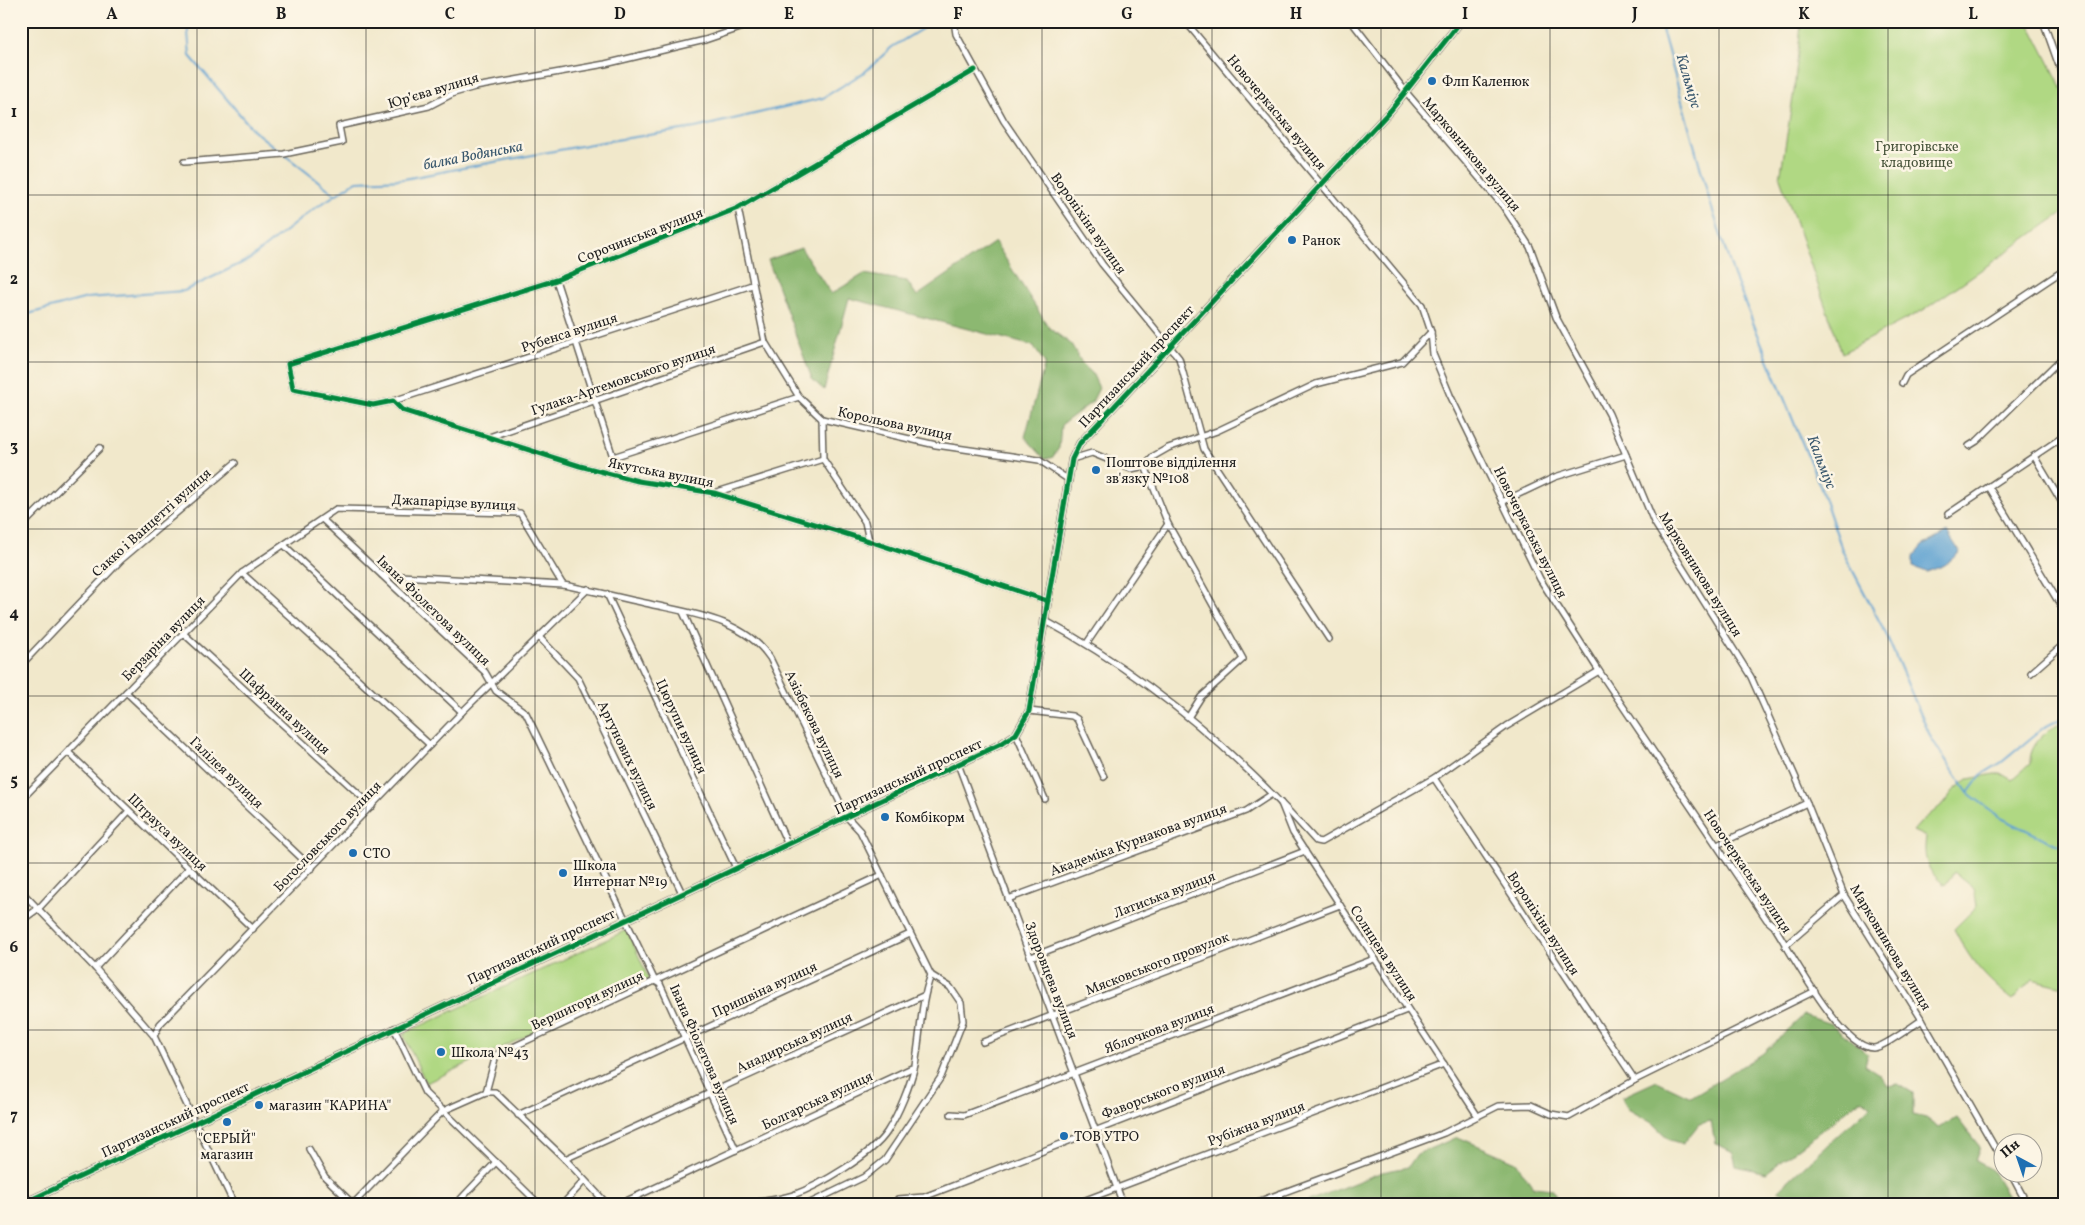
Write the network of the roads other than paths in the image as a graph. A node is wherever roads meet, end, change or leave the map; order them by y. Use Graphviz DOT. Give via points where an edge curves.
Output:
graph roads {
  1 [pos="761,21"];
  2 [pos="1186,21"];
  3 [pos="1351,21"];
  4 [pos="1461,21"];
  5 [pos="2043,21"];
  6 [pos="954,22"];
  7 [pos="975,70"];
  8 [pos="2064,80"];
  9 [pos="1406,92"];
  10 [pos="184,162"];
  11 [pos="1321,183"];
  12 [pos="738,208"];
  13 [pos="2064,270"];
  14 [pos="556,280"];
  15 [pos="752,285"];
  16 [pos="1431,332"];
  17 [pos="575,341"];
  18 [pos="765,342"];
  19 [pos="1168,346"];
  20 [pos="2064,356"];
  21 [pos="1902,384"];
  22 [pos="799,397"];
  23 [pos="594,400"];
  24 [pos="393,401"];
  25 [pos="822,419"];
  26 [pos="1201,436"];
  27 [pos="2064,436"];
  28 [pos="488,437"];
  29 [pos="1969,446"];
  30 [pos="100,448"];
  31 [pos="1626,455"];
  32 [pos="2034,456"];
  33 [pos="613,458"];
  34 [pos="823,459"];
  35 [pos="1072,459"];
  36 [pos="235,463"];
  37 [pos="1145,466"];
  38 [pos="611,474"];
  39 [pos="1069,480"];
  40 [pos="1989,487"];
  41 [pos="714,493"];
  42 [pos="1502,502"];
  43 [pos="2064,506"];
  44 [pos="336,508"];
  45 [pos="1948,514"];
  46 [pos="322,519"];
  47 [pos="1168,524"];
  48 [pos="21,527"];
  49 [pos="869,541"];
  50 [pos="284,545"];
  51 [pos="242,573"];
  52 [pos="382,576"];
  53 [pos="563,584"];
  54 [pos="588,590"];
  55 [pos="607,594"];
  56 [pos="1048,601"];
  57 [pos="683,612"];
  58 [pos="2064,612"];
  59 [pos="1044,620"];
  60 [pos="183,633"];
  61 [pos="540,637"];
  62 [pos="1329,639"];
  63 [pos="1087,643"];
  64 [pos="2064,644"];
  65 [pos="21,664"];
  66 [pos="1599,671"];
  67 [pos="2031,673"];
  68 [pos="492,684"];
  69 [pos="126,692"];
  70 [pos="1029,711"];
  71 [pos="462,712"];
  72 [pos="1189,716"];
  73 [pos="1016,734"];
  74 [pos="430,746"];
  75 [pos="68,752"];
  76 [pos="958,764"];
  77 [pos="1104,777"];
  78 [pos="1434,778"];
  79 [pos="1272,794"];
  80 [pos="1045,799"];
  81 [pos="1279,799"];
  82 [pos="21,800"];
  83 [pos="1807,803"];
  84 [pos="372,806"];
  85 [pos="129,811"];
  86 [pos="847,818"];
  87 [pos="788,844"];
  88 [pos="1717,845"];
  89 [pos="1305,851"];
  90 [pos="188,868"];
  91 [pos="312,868"];
  92 [pos="736,868"];
  93 [pos="882,876"];
  94 [pos="21,891"];
  95 [pos="682,893"];
  96 [pos="1844,895"];
  97 [pos="1008,899"];
  98 [pos="1340,905"];
  99 [pos="39,908"];
  100 [pos="625,919"];
  101 [pos="21,921"];
  102 [pos="252,929"];
  103 [pos="910,934"];
  104 [pos="1785,946"];
  105 [pos="1031,957"];
  106 [pos="1374,959"];
  107 [pos="95,968"];
  108 [pos="931,975"];
  109 [pos="655,981"];
  110 [pos="1815,991"];
  111 [pos="923,996"];
  112 [pos="1407,1010"];
  113 [pos="1054,1015"];
  114 [pos="1922,1020"];
  115 [pos="394,1028"];
  116 [pos="154,1036"];
  117 [pos="685,1038"];
  118 [pos="982,1042"];
  119 [pos="1444,1064"];
  120 [pos="914,1066"];
  121 [pos="1074,1072"];
  122 [pos="1635,1080"];
  123 [pos="486,1092"];
  124 [pos="710,1093"];
  125 [pos="443,1111"];
  126 [pos="951,1114"];
  127 [pos="518,1115"];
  128 [pos="1477,1115"];
  129 [pos="194,1122"];
  130 [pos="1096,1129"];
  131 [pos="1992,1142"];
  132 [pos="309,1149"];
  133 [pos="736,1150"];
  134 [pos="565,1159"];
  135 [pos="496,1162"];
  136 [pos="584,1181"];
  137 [pos="2015,1182"];
  138 [pos="1117,1188"];
  139 [pos="1279,1194"];
  140 [pos="898,1199"];
  141 [pos="22,1204"];
  142 [pos="234,1204"];
  143 [pos="353,1204"];
  144 [pos="456,1204"];
  145 [pos="539,1204"];
  146 [pos="563,1204"];
  147 [pos="607,1204"];
  148 [pos="620,1204"];
  149 [pos="745,1204"];
  150 [pos="808,1204"];
  151 [pos="1075,1204"];
  152 [pos="1123,1204"];
  153 [pos="1252,1204"];
  154 [pos="1283,1204"];
  155 [pos="2027,1204"];
  1 -- 10 [label="street, Юр’єва вулиця" via="705,40 605,64 464,90 429,106 339,126 342,142 284,154"];
  2 -- 11 [label="street, Новочеркаська вулиця"];
  3 -- 9 [label="street, Марковникова вулиця"];
  4 -- 9 [label="street, Партизанський проспект"];
  5 -- 8 [label="street"];
  6 -- 7 [label="street, Вороніхіна вулиця" via="956,34"];
  7 -- 12 [label="street, Сорочинська вулиця"];
  7 -- 19 [label="street, Вороніхіна вулиця" via="1004,122 1102,264"];
  9 -- 11 [label="street, Партизанський проспект"];
  9 -- 31 [label="street, Марковникова вулиця" via="1503,206 1530,247 1556,317 1609,414"];
  11 -- 16 [label="street, Новочеркаська вулиця" via="1422,305"];
  11 -- 19 [label="street, Партизанський проспект"];
  12 -- 14 [label="street, Сорочинська вулиця"];
  12 -- 15 [label="street, Корольова вулиця"];
  13 -- 21 [label="street" via="1906,376"];
  14 -- 17 [label="street"];
  14 -- 24 [label="street, Сорочинська вулиця" via="288,364 293,389 373,405"];
  15 -- 17 [label="street, Рубенса вулиця"];
  15 -- 18 [label="street, Корольова вулиця"];
  16 -- 26 [label="street" via="1402,362 1316,384"];
  16 -- 42 [label="street, Новочеркаська вулиця" via="1432,354"];
  17 -- 23 [label="street"];
  17 -- 24 [label="street, Рубенса вулиця"];
  18 -- 22 [label="street, Корольова вулиця"];
  18 -- 23 [label="street, Гулака-Артемовського вулиця"];
  19 -- 26 [label="street, Вороніхіна вулиця" via="1180,358"];
  19 -- 35 [label="street, Партизанський проспект" via="1085,437"];
  20 -- 29 [label="street"];
  22 -- 25 [label="street, Корольова вулиця"];
  22 -- 33 [label="street"];
  23 -- 28 [label="street, Гулака-Артемовського вулиця"];
  23 -- 33 [label="street"];
  24 -- 28 [label="street, Якутська вулиця" via="402,410"];
  25 -- 34 [label="street"];
  25 -- 39 [label="street, Корольова вулиця" via="936,445 1039,460"];
  26 -- 37 [label="street" via="1168,448"];
  26 -- 62 [label="street, Вороніхіна вулиця" via="1204,449"];
  27 -- 32 [label="street"];
  28 -- 38 [label="street, Якутська вулиця"];
  30 -- 48 [label="street"];
  31 -- 42 [label="street" via="1555,477"];
  31 -- 83 [label="street, Марковникова вулиця" via="1654,522 1751,677"];
  32 -- 40 [label="street"];
  32 -- 43 [label="street"];
  33 -- 38 [label="street"];
  34 -- 41 [label="street"];
  34 -- 49 [label="street" via="865,522"];
  35 -- 37 [label="street" via="1092,454 1131,469"];
  35 -- 39 [label="street, Партизанський проспект"];
  36 -- 65 [label="street, Сакко і Ванцетті вулиця" via="121,560"];
  37 -- 47 [label="street"];
  38 -- 41 [label="street, Якутська вулиця"];
  39 -- 56 [label="street, Партизанський проспект"];
  40 -- 45 [label="street"];
  40 -- 58 [label="street"];
  41 -- 49 [label="street, Якутська вулиця"];
  42 -- 66 [label="street, Новочеркаська вулиця" via="1540,579"];
  44 -- 46 [label="street, Берзаріна вулиця"];
  44 -- 53 [label="street, Джапарідзе вулиця" via="520,513"];
  46 -- 50 [label="street, Берзаріна вулиця"];
  46 -- 52 [label="street, Івана Фіолетова вулиця"];
  47 -- 63 [label="street"];
  47 -- 72 [label="street" via="1243,659 1201,697"];
  49 -- 56 [label="street, Якутська вулиця"];
  50 -- 51 [label="street, Берзаріна вулиця"];
  50 -- 71 [label="street"];
  51 -- 60 [label="street, Берзаріна вулиця"];
  51 -- 74 [label="street"];
  52 -- 53 [label="street, Азізбекова вулиця"];
  52 -- 68 [label="street, Івана Фіолетова вулиця" via="485,672"];
  53 -- 54 [label="street, Азізбекова вулиця"];
  54 -- 55 [label="street, Азізбекова вулиця"];
  54 -- 61 [label="street, Богословського вулиця"];
  55 -- 57 [label="street, Азізбекова вулиця"];
  55 -- 92 [label="street, Цюрупи вулиця"];
  56 -- 59 [label="street, Партизанський проспект"];
  57 -- 86 [label="street, Азізбекова вулиця" via="713,618 738,629 765,650"];
  57 -- 87 [label="street"];
  59 -- 63 [label="street"];
  59 -- 70 [label="street, Партизанський проспект"];
  60 -- 69 [label="street, Берзаріна вулиця"];
  60 -- 84 [label="street, Шафранна вулиця"];
  61 -- 68 [label="street, Богословського вулиця"];
  61 -- 95 [label="street, Аргунових вулиця" via="578,678"];
  63 -- 72 [label="street"];
  64 -- 67 [label="street"];
  66 -- 78 [label="street" via="1507,726"];
  66 -- 88 [label="street, Новочеркаська вулиця"];
  68 -- 71 [label="street, Богословського вулиця"];
  68 -- 100 [label="street, Івана Фіолетова вулиця" via="496,691 526,713"];
  69 -- 75 [label="street, Берзаріна вулиця"];
  69 -- 91 [label="street, Галілея вулиця"];
  70 -- 73 [label="street, Партизанський проспект"];
  70 -- 77 [label="street" via="1077,719"];
  71 -- 74 [label="street, Богословського вулиця"];
  72 -- 79 [label="street"];
  73 -- 76 [label="street, Партизанський проспект"];
  73 -- 80 [label="street"];
  74 -- 84 [label="street, Богословського вулиця"];
  75 -- 82 [label="street, Берзаріна вулиця"];
  75 -- 85 [label="street, Штрауса вулиця"];
  76 -- 86 [label="street, Партизанський проспект"];
  76 -- 97 [label="street, Здоровцева вулиця"];
  78 -- 81 [label="street" via="1321,842 1316,842"];
  78 -- 122 [label="street, Вороніхіна вулиця"];
  79 -- 81 [label="street"];
  79 -- 97 [label="street, Академіка Курнакова вулиця" via="1246,811"];
  81 -- 89 [label="street, Солнцева вулиця" via="1293,833"];
  83 -- 88 [label="street"];
  83 -- 96 [label="street, Марковникова вулиця"];
  84 -- 91 [label="street, Богословського вулиця"];
  85 -- 90 [label="street, Штрауса вулиця"];
  85 -- 99 [label="street"];
  86 -- 87 [label="street, Партизанський проспект"];
  86 -- 93 [label="street, Азізбекова вулиця" via="860,831"];
  87 -- 92 [label="street, Партизанський проспект"];
  88 -- 104 [label="street, Новочеркаська вулиця"];
  89 -- 98 [label="street, Солнцева вулиця"];
  89 -- 105 [label="street, Латиська вулиця"];
  90 -- 102 [label="street, Штрауса вулиця"];
  90 -- 107 [label="street"];
  91 -- 102 [label="street, Богословського вулиця"];
  92 -- 95 [label="street, Партизанський проспект"];
  93 -- 103 [label="street, Азізбекова вулиця"];
  93 -- 109 [label="street, Вершигори вулиця"];
  94 -- 99 [label="street"];
  95 -- 100 [label="street, Партизанський проспект"];
  96 -- 104 [label="street"];
  96 -- 114 [label="street, Марковникова вулиця"];
  97 -- 105 [label="street, Здоровцева вулиця"];
  98 -- 106 [label="street, Солнцева вулиця"];
  98 -- 113 [label="street, Мясковського провулок"];
  99 -- 101 [label="street"];
  99 -- 107 [label="street"];
  100 -- 109 [label="street, Івана Фіолетова вулиця"];
  100 -- 115 [label="street, Партизанський проспект"];
  102 -- 116 [label="street, Богословського вулиця" via="160,1024"];
  103 -- 108 [label="street, Азізбекова вулиця"];
  103 -- 117 [label="street, Пришвіна вулиця"];
  104 -- 110 [label="street, Новочеркаська вулиця"];
  105 -- 113 [label="street, Здоровцева вулиця"];
  106 -- 112 [label="street, Солнцева вулиця"];
  106 -- 121 [label="street, Яблочкова вулиця"];
  107 -- 116 [label="street"];
  108 -- 111 [label="street"];
  108 -- 150 [label="street" via="950,988 961,1004 963,1021 941,1077 885,1160 864,1177"];
  109 -- 117 [label="street, Івана Фіолетова вулиця" via="660,984"];
  109 -- 123 [label="street, Вершигори вулиця" via="496,1054"];
  110 -- 114 [label="street, Новочеркаська вулиця" via="1831,1016 1863,1047 1875,1048"];
  110 -- 122 [label="street"];
  111 -- 120 [label="street"];
  111 -- 124 [label="street, Анадирська вулиця"];
  112 -- 119 [label="street, Солнцева вулиця"];
  112 -- 130 [label="street, Фаворського вулиця"];
  113 -- 118 [label="street, Мясковського провулок"];
  113 -- 121 [label="street, Здоровцева вулиця"];
  114 -- 131 [label="street, Марковникова вулиця"];
  115 -- 125 [label="street" via="425,1094"];
  115 -- 129 [label="street, Партизанський проспект"];
  116 -- 129 [label="street"];
  117 -- 124 [label="street, Івана Фіолетова вулиця"];
  117 -- 127 [label="street, Пришвіна вулиця"];
  119 -- 128 [label="street, Солнцева вулиця"];
  119 -- 138 [label="street, Рубіжна вулиця"];
  120 -- 133 [label="street, Болгарська вулиця"];
  120 -- 149 [label="street" via="886,1133 860,1157 811,1188 791,1196"];
  121 -- 126 [label="street, Яблочкова вулиця" via="964,1115"];
  121 -- 130 [label="street, Здоровцева вулиця"];
  122 -- 128 [label="street" via="1569,1117 1551,1114 1532,1105 1498,1106"];
  123 -- 125 [label="street"];
  123 -- 127 [label="street" via="496,1092"];
  124 -- 133 [label="street, Івана Фіолетова вулиця"];
  124 -- 134 [label="street, Анадирська вулиця"];
  125 -- 135 [label="street"];
  125 -- 143 [label="street"];
  127 -- 134 [label="street"];
  128 -- 139 [label="street" via="1444,1134"];
  129 -- 141 [label="street, Партизанський проспект"];
  129 -- 142 [label="street"];
  130 -- 138 [label="street, Здоровцева вулиця"];
  130 -- 140 [label="street, Фаворського вулиця" via="924,1197"];
  132 -- 143 [label="street" via="325,1177"];
  133 -- 148 [label="street, Болгарська вулиця"];
  134 -- 136 [label="street"];
  135 -- 144 [label="street"];
  135 -- 145 [label="street"];
  136 -- 146 [label="street"];
  136 -- 147 [label="street"];
  137 -- 155 [label="street"];
  138 -- 151 [label="street, Рубіжна вулиця"];
  138 -- 152 [label="street, Здоровцева вулиця"];
  139 -- 153 [label="street"];
  139 -- 154 [label="street"];
}
